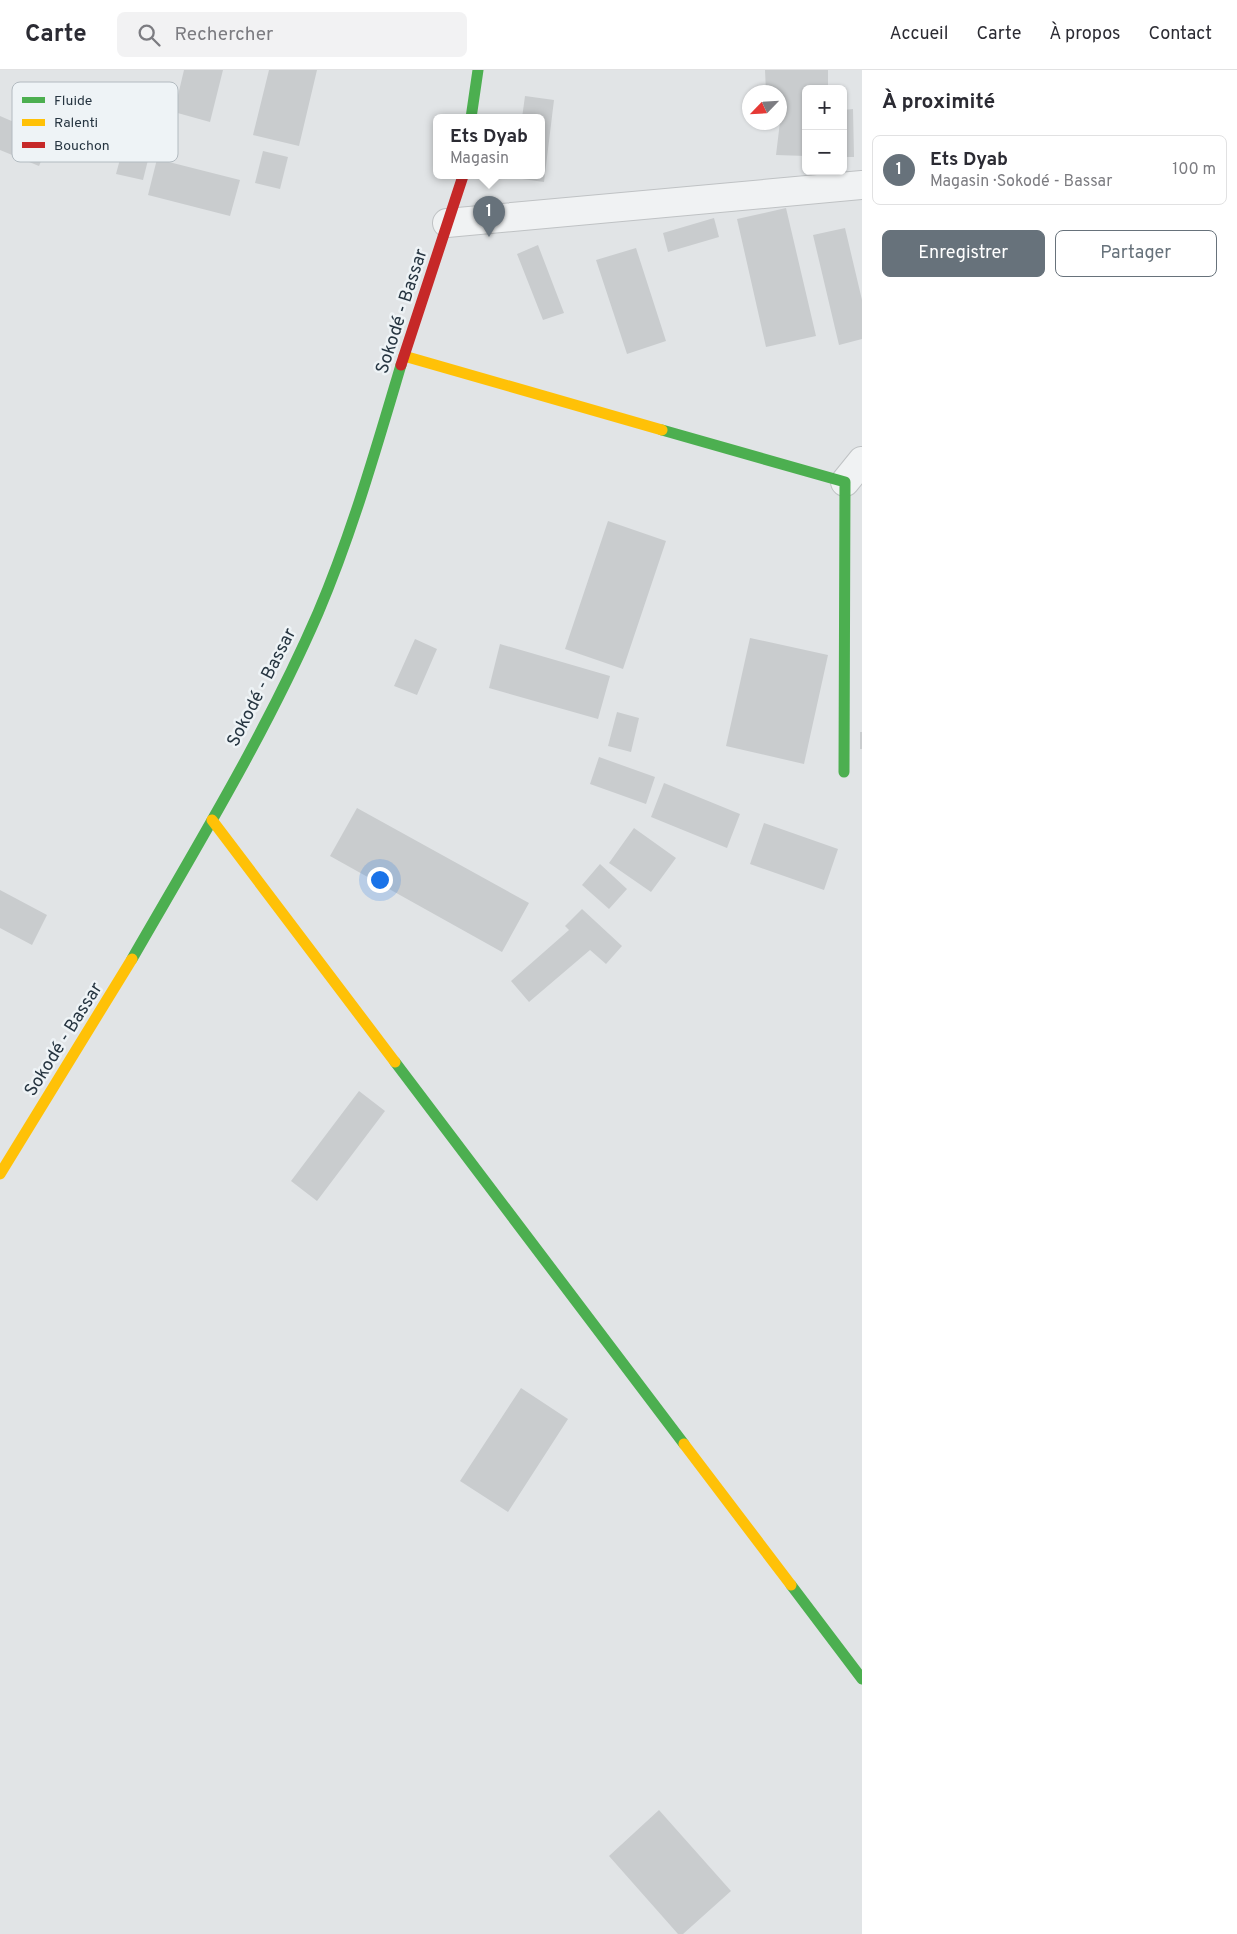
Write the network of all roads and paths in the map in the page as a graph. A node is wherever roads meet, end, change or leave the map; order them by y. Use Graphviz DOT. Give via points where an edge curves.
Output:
graph roads {
  1 [pos="478,70"];
  2 [pos="472,114"];
  3 [pos="462,179"];
  4 [pos="862,185"];
  5 [pos="447,223"];
  6 [pos="404,356"];
  7 [pos="862,461"];
  8 [pos="845,482"];
  9 [pos="844,772"];
  10 [pos="212,820"];
  11 [pos="0,1174"];
  12 [pos="862,1679"];
  1 -- 2 [label="street"];
  3 -- 5 [label="street, Sokodé - Bassar"];
  4 -- 5 [label="street"];
  5 -- 6 [label="street, Sokodé - Bassar"];
  6 -- 8 [label="street"];
  6 -- 10 [label="street, Sokodé - Bassar" via="365,487 318,612 281,691"];
  7 -- 8 [label="street"];
  8 -- 9 [label="street"];
  10 -- 11 [label="street, Sokodé - Bassar" via="107,1001"];
  10 -- 12 [label="street"];
}
